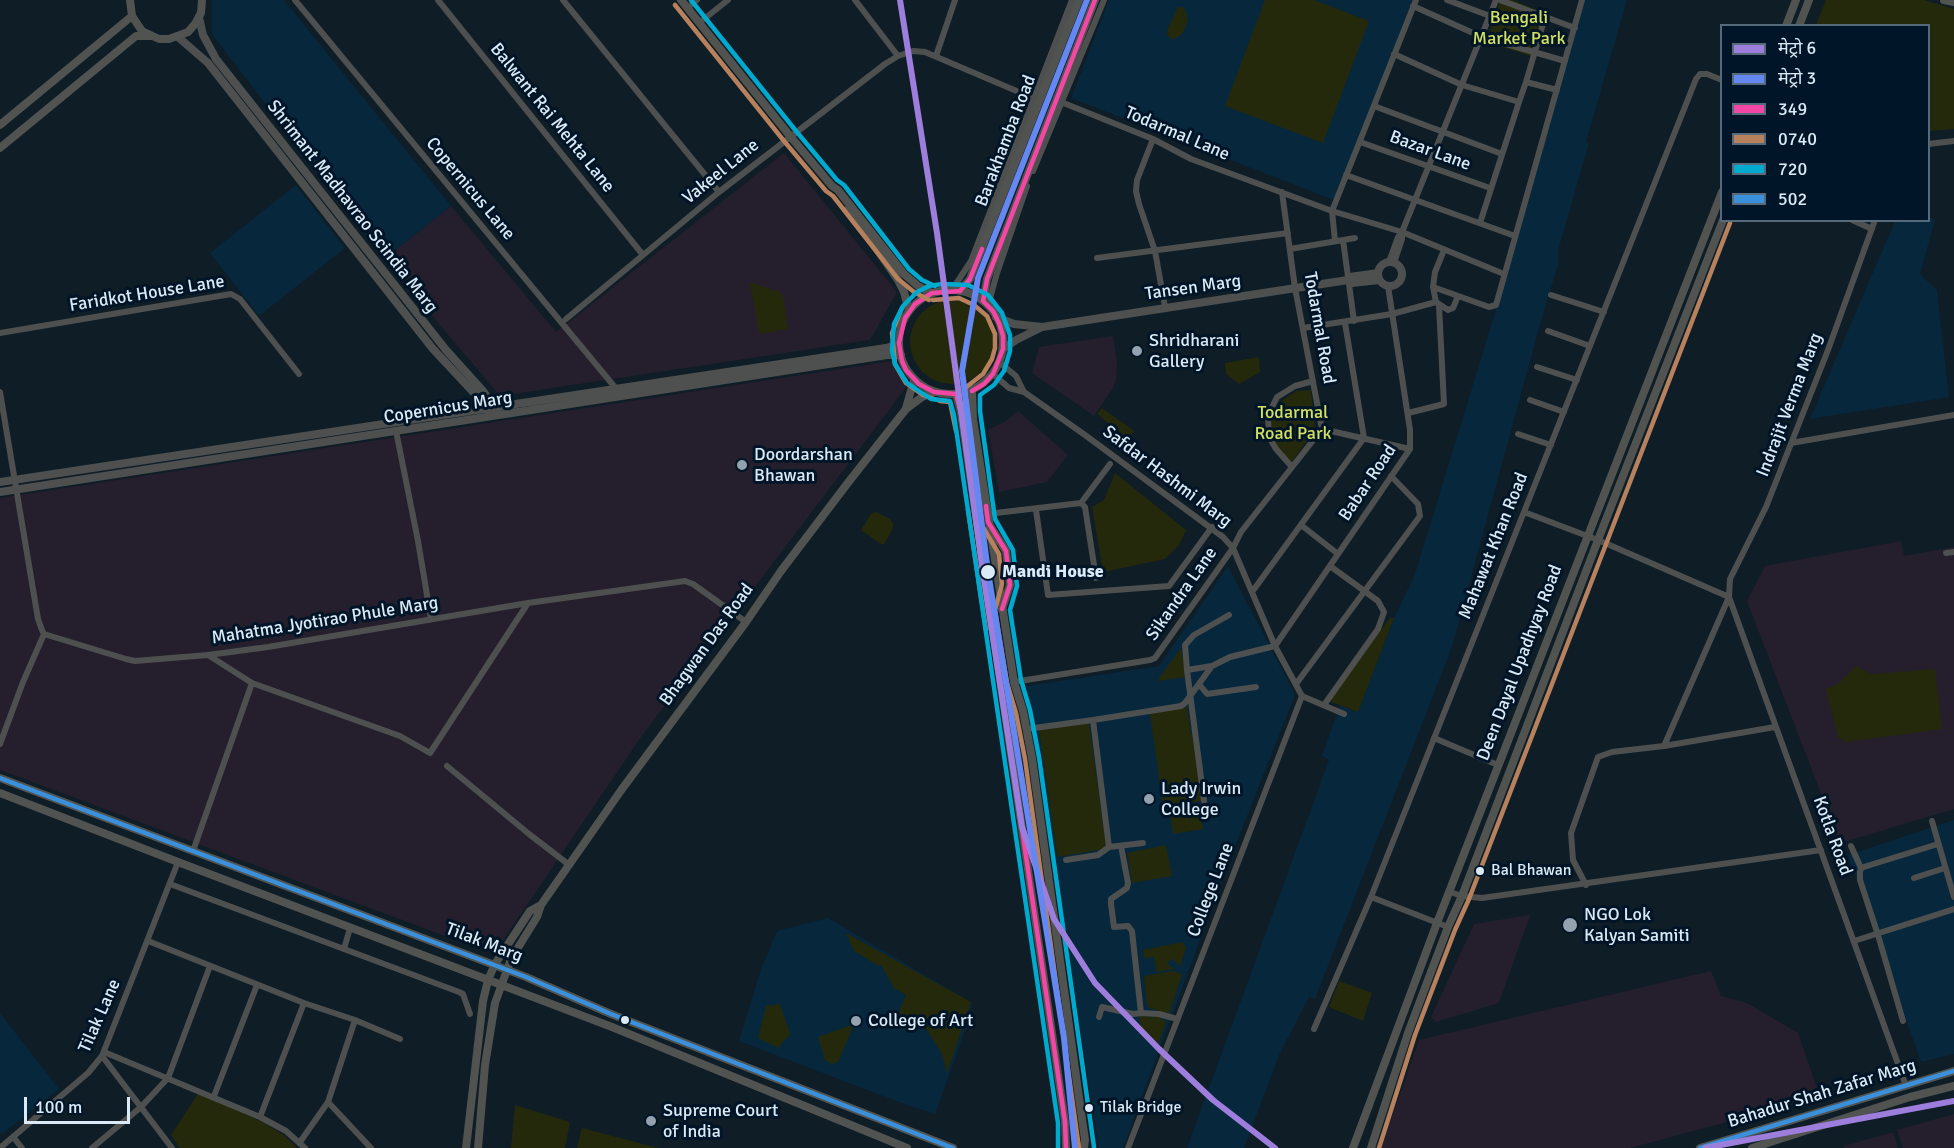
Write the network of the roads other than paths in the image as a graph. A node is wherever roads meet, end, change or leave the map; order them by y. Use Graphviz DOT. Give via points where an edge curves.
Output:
graph roads {
  1 [pos="130,0"];
  2 [pos="202,0"];
  3 [pos="295,0"];
  4 [pos="438,0"];
  5 [pos="563,0"];
  6 [pos="681,0"];
  7 [pos="697,0"];
  8 [pos="728,0"];
  9 [pos="855,0"];
  10 [pos="956,0"];
  11 [pos="1072,0"];
  12 [pos="1079,0"];
  13 [pos="1095,0"];
  14 [pos="1104,0"];
  15 [pos="1447,0"];
  16 [pos="1498,0"];
  17 [pos="1582,0"];
  18 [pos="1796,0"];
  19 [pos="1809,0"];
  20 [pos="1944,0"];
  21 [pos="1954,2"];
  22 [pos="1415,3"];
  23 [pos="687,8"];
  24 [pos="132,16"];
  25 [pos="1490,16"];
  26 [pos="199,17"];
  27 [pos="1545,17"];
  28 [pos="699,23"];
  29 [pos="1787,24"];
  30 [pos="1800,24"];
  31 [pos="1575,28"];
  32 [pos="150,36"];
  33 [pos="1482,36"];
  34 [pos="178,37"];
  35 [pos="1534,52"];
  36 [pos="1394,54"];
  37 [pos="898,56"];
  38 [pos="936,56"];
  39 [pos="1565,61"];
  40 [pos="1720,79"];
  41 [pos="1526,82"];
  42 [pos="1462,85"];
  43 [pos="1557,90"];
  44 [pos="1033,98"];
  45 [pos="1061,102"];
  46 [pos="1519,102"];
  47 [pos="1374,106"];
  48 [pos="0,125"];
  49 [pos="1443,132"];
  50 [pos="790,136"];
  51 [pos="1153,140"];
  52 [pos="1954,141"];
  53 [pos="1360,142"];
  54 [pos="1930,144"];
  55 [pos="0,148"];
  56 [pos="1502,154"];
  57 [pos="1429,167"];
  58 [pos="1346,175"];
  59 [pos="832,186"];
  60 [pos="1490,188"];
  61 [pos="719,192"];
  62 [pos="1282,192"];
  63 [pos="1720,197"];
  64 [pos="1415,200"];
  65 [pos="1332,211"];
  66 [pos="1722,222"];
  67 [pos="1857,222"];
  68 [pos="1874,222"];
  69 [pos="1480,223"];
  70 [pos="1872,228"];
  71 [pos="1402,232"];
  72 [pos="1288,233"];
  73 [pos="1515,236"];
  74 [pos="1355,238"];
  75 [pos="1343,240"];
  76 [pos="1335,242"];
  77 [pos="1290,249"];
  78 [pos="1444,250"];
  79 [pos="1155,251"];
  80 [pos="643,255"];
  81 [pos="1097,258"];
  82 [pos="1392,263"];
  83 [pos="1504,273"];
  84 [pos="1379,276"];
  85 [pos="1348,280"];
  86 [pos="1390,286"];
  87 [pos="1433,287"];
  88 [pos="1295,288"];
  89 [pos="956,290"];
  90 [pos="932,293"];
  91 [pos="1551,295"];
  92 [pos="1458,296"];
  93 [pos="986,304"];
  94 [pos="1437,304"];
  95 [pos="1165,307"];
  96 [pos="909,311"];
  97 [pos="1604,312"];
  98 [pos="1392,314"];
  99 [pos="996,317"];
  100 [pos="566,319"];
  101 [pos="1354,321"];
  102 [pos="1345,323"];
  103 [pos="1042,327"];
  104 [pos="1303,328"];
  105 [pos="1548,331"];
  106 [pos="0,333"];
  107 [pos="899,344"];
  108 [pos="1590,346"];
  109 [pos="1003,349"];
  110 [pos="901,355"];
  111 [pos="999,362"];
  112 [pos="1537,367"];
  113 [pos="299,374"];
  114 [pos="993,374"];
  115 [pos="914,380"];
  116 [pos="1576,380"];
  117 [pos="1313,381"];
  118 [pos="972,391"];
  119 [pos="0,392"];
  120 [pos="619,392"];
  121 [pos="934,392"];
  122 [pos="1024,392"];
  123 [pos="956,394"];
  124 [pos="1530,400"];
  125 [pos="906,409"];
  126 [pos="493,412"];
  127 [pos="1564,412"];
  128 [pos="1408,413"];
  129 [pos="1954,415"];
  130 [pos="425,422"];
  131 [pos="1322,429"];
  132 [pos="396,431"];
  133 [pos="1518,434"];
  134 [pos="1364,438"];
  135 [pos="1791,443"];
  136 [pos="1551,445"];
  137 [pos="1410,449"];
  138 [pos="1110,464"];
  139 [pos="1292,467"];
  140 [pos="1391,476"];
  141 [pos="15,479"];
  142 [pos="0,482"];
  143 [pos="16,489"];
  144 [pos="0,492"];
  145 [pos="1081,503"];
  146 [pos="1036,510"];
  147 [pos="1524,512"];
  148 [pos="988,518"];
  149 [pos="1301,525"];
  150 [pos="1212,527"];
  151 [pos="1587,536"];
  152 [pos="1598,540"];
  153 [pos="1233,548"];
  154 [pos="1954,552"];
  155 [pos="1946,553"];
  156 [pos="1338,554"];
  157 [pos="1330,566"];
  158 [pos="1096,578"];
  159 [pos="1365,591"];
  160 [pos="1252,592"];
  161 [pos="1729,597"];
  162 [pos="528,603"];
  163 [pos="1229,615"];
  164 [pos="431,619"];
  165 [pos="1217,621"];
  166 [pos="746,622"];
  167 [pos="1218,629"];
  168 [pos="44,634"];
  169 [pos="1275,645"];
  170 [pos="208,655"];
  171 [pos="1212,666"];
  172 [pos="1187,670"];
  173 [pos="1014,682"];
  174 [pos="252,683"];
  175 [pos="1199,684"];
  176 [pos="1296,684"];
  177 [pos="1256,687"];
  178 [pos="1192,693"];
  179 [pos="1302,696"];
  180 [pos="1324,705"];
  181 [pos="1344,714"];
  182 [pos="1093,720"];
  183 [pos="1775,727"];
  184 [pos="1027,729"];
  185 [pos="1434,738"];
  186 [pos="0,744"];
  187 [pos="1664,746"];
  188 [pos="1498,765"];
  189 [pos="447,766"];
  190 [pos="0,778"];
  191 [pos="0,793"];
  192 [pos="1204,801"];
  193 [pos="1932,821"];
  194 [pos="1143,843"];
  195 [pos="1938,844"];
  196 [pos="1121,846"];
  197 [pos="1851,846"];
  198 [pos="1109,847"];
  199 [pos="1821,850"];
  200 [pos="194,851"];
  201 [pos="1066,860"];
  202 [pos="178,862"];
  203 [pos="568,864"];
  204 [pos="1861,868"];
  205 [pos="1946,868"];
  206 [pos="1914,878"];
  207 [pos="170,884"];
  208 [pos="1586,885"];
  209 [pos="1450,892"];
  210 [pos="1462,896"];
  211 [pos="1371,897"];
  212 [pos="1954,897"];
  213 [pos="541,905"];
  214 [pos="1954,909"];
  215 [pos="1437,923"];
  216 [pos="1448,927"];
  217 [pos="350,928"];
  218 [pos="1878,935"];
  219 [pos="148,941"];
  220 [pos="1854,941"];
  221 [pos="344,949"];
  222 [pos="495,964"];
  223 [pos="210,966"];
  224 [pos="507,969"];
  225 [pos="488,980"];
  226 [pos="257,985"];
  227 [pos="500,985"];
  228 [pos="304,1003"];
  229 [pos="1141,1013"];
  230 [pos="470,1014"];
  231 [pos="1099,1017"];
  232 [pos="1177,1018"];
  233 [pos="355,1020"];
  234 [pos="1903,1021"];
  235 [pos="1314,1029"];
  236 [pos="400,1039"];
  237 [pos="103,1054"];
  238 [pos="1954,1071"];
  239 [pos="168,1078"];
  240 [pos="786,1082"];
  241 [pos="1906,1086"];
  242 [pos="1954,1086"];
  243 [pos="214,1096"];
  244 [pos="780,1097"];
  245 [pos="328,1102"];
  246 [pos="141,1107"];
  247 [pos="260,1117"];
  248 [pos="1082,1120"];
  249 [pos="1065,1122"];
  250 [pos="14,1138"];
  251 [pos="300,1142"];
  252 [pos="1085,1145"];
  253 [pos="0,1148"];
  254 [pos="22,1148"];
  255 [pos="92,1148"];
  256 [pos="172,1148"];
  257 [pos="305,1148"];
  258 [pos="371,1148"];
  259 [pos="466,1148"];
  260 [pos="478,1148"];
  261 [pos="907,1148"];
  262 [pos="953,1148"];
  263 [pos="1066,1148"];
  264 [pos="1128,1148"];
  265 [pos="1353,1148"];
  266 [pos="1371,1148"];
  267 [pos="1701,1148"];
  268 [pos="1752,1148"];
  1 -- 24 [label="main road"];
  2 -- 26 [label="main road"];
  3 -- 120 [label="street, Copernicus Lane"];
  4 -- 80 [label="street, Balwant Rai Mehta Lane"];
  5 -- 61 [label="street"];
  6 -- 23 [label="main road"];
  7 -- 23 [label="street"];
  8 -- 28 [label="street"];
  9 -- 37 [label="street"];
  10 -- 38 [label="street"];
  11 -- 44 [label="street"];
  12 -- 89 [label="main road, Barakhamba Road" via="970,279"];
  13 -- 93 [label="main road, Barakhamba Road" via="987,279"];
  14 -- 45 [label="street"];
  15 -- 25 [label="street"];
  16 -- 25 [label="street"];
  16 -- 27 [label="street"];
  17 -- 31 [label="street"];
  18 -- 29 [label="main road"];
  19 -- 30 [label="main road"];
  20 -- 21 [label="main road"];
  22 -- 33 [label="street"];
  22 -- 36 [label="street"];
  23 -- 28 [label="main road"];
  24 -- 32 [label="main road"];
  24 -- 48 [label="main road"];
  25 -- 33 [label="street"];
  26 -- 34 [label="main road" via="188,32"];
  26 -- 126 [label="street, Shrimant Madhavrao Scindia Marg" via="203,35 216,59"];
  27 -- 31 [label="street"];
  27 -- 35 [label="street"];
  28 -- 50 [label="main road"];
  31 -- 39 [label="street"];
  32 -- 34 [label="main road"];
  32 -- 55 [label="main road" via="136,36"];
  33 -- 35 [label="street"];
  33 -- 42 [label="street"];
  34 -- 126 [label="street, Shrimant Madhavrao Scindia Marg" via="208,63 433,349"];
  35 -- 39 [label="street"];
  35 -- 41 [label="street"];
  36 -- 42 [label="street"];
  36 -- 47 [label="street"];
  37 -- 38 [label="street" via="913,51"];
  37 -- 50 [label="street, Vakeel Lane"];
  38 -- 44 [label="street"];
  39 -- 43 [label="street"];
  40 -- 97 [label="street, Mahawat Khan Road" via="1707,74 1696,79"];
  41 -- 43 [label="street"];
  41 -- 46 [label="street"];
  42 -- 46 [label="street"];
  42 -- 49 [label="street"];
  43 -- 73 [label="street"];
  44 -- 89 [label="street" via="971,261"];
  45 -- 51 [label="street, Todarmal Lane"];
  45 -- 93 [label="street"];
  46 -- 56 [label="street"];
  47 -- 49 [label="street"];
  47 -- 53 [label="street"];
  49 -- 56 [label="street"];
  49 -- 57 [label="street"];
  50 -- 59 [label="main road"];
  50 -- 61 [label="street, Vakeel Lane"];
  51 -- 62 [label="street, Todarmal Lane" via="1191,159"];
  51 -- 79 [label="street" via="1136,191"];
  52 -- 54 [label="street"];
  53 -- 57 [label="street, Bazar Lane"];
  53 -- 58 [label="street"];
  56 -- 60 [label="street"];
  57 -- 60 [label="street, Bazar Lane"];
  57 -- 64 [label="street"];
  58 -- 64 [label="street"];
  58 -- 65 [label="street"];
  59 -- 90 [label="main road" via="904,274"];
  59 -- 96 [label="main road" via="833,193 898,280"];
  60 -- 69 [label="street"];
  61 -- 80 [label="street, Vakeel Lane"];
  62 -- 65 [label="street, Todarmal Lane"];
  62 -- 72 [label="street, Todarmal Road"];
  63 -- 151 [label="main road, Deen Dayal Upadhyay Road"];
  64 -- 69 [label="street"];
  64 -- 71 [label="street"];
  65 -- 71 [label="street, Todarmal Lane"];
  65 -- 76 [label="street"];
  66 -- 152 [label="main road, Deen Dayal Upadhyay Road"];
  67 -- 70 [label="street"];
  68 -- 70 [label="street, Indrajit Verma Marg"];
  69 -- 73 [label="street"];
  70 -- 135 [label="street, Indrajit Verma Marg"];
  71 -- 78 [label="street, Todarmal Lane"];
  71 -- 82 [label="street"];
  72 -- 77 [label="street, Todarmal Road"];
  72 -- 79 [label="street"];
  73 -- 83 [label="street"];
  74 -- 75 [label="street"];
  75 -- 76 [label="street"];
  75 -- 85 [label="street"];
  76 -- 77 [label="street"];
  77 -- 88 [label="street, Todarmal Road"];
  78 -- 83 [label="street, Todarmal Lane"];
  78 -- 87 [label="street"];
  79 -- 81 [label="street"];
  79 -- 95 [label="street"];
  80 -- 100 [label="street, Vakeel Lane"];
  82 -- 84 [label="street" via="1381,267"];
  82 -- 86 [label="street" via="1400,268 1402,277"];
  83 -- 92 [label="street" via="1493,307"];
  84 -- 85 [label="street, Tansen Marg" via="1352,284"];
  84 -- 86 [label="street"];
  85 -- 88 [label="street, Tansen Marg"];
  85 -- 101 [label="street"];
  86 -- 98 [label="street, Babar Road"];
  87 -- 92 [label="street"];
  87 -- 94 [label="street"];
  88 -- 95 [label="street, Tansen Marg"];
  88 -- 104 [label="street, Todarmal Road"];
  89 -- 90 [label="main road"];
  89 -- 93 [label="main road"];
  90 -- 96 [label="main road"];
  91 -- 97 [label="street"];
  92 -- 94 [label="street" via="1451,310"];
  93 -- 99 [label="main road"];
  94 -- 98 [label="street"];
  94 -- 128 [label="street" via="1445,401 1441,407"];
  95 -- 103 [label="street, Tansen Marg"];
  96 -- 107 [label="main road" via="901,326"];
  97 -- 108 [label="street, Mahawat Khan Road"];
  98 -- 101 [label="street"];
  98 -- 128 [label="street, Babar Road"];
  99 -- 103 [label="street, Tansen Marg" via="1014,324"];
  99 -- 109 [label="main road"];
  101 -- 102 [label="street"];
  102 -- 104 [label="street"];
  102 -- 134 [label="street"];
  103 -- 109 [label="street, Tansen Marg"];
  104 -- 117 [label="street, Todarmal Road"];
  105 -- 108 [label="street"];
  106 -- 113 [label="street, Faridkot House Lane" via="231,294"];
  107 -- 110 [label="main road"];
  107 -- 120 [label="street, Copernicus Marg"];
  108 -- 116 [label="street, Mahawat Khan Road"];
  109 -- 111 [label="main road"];
  110 -- 115 [label="main road"];
  110 -- 120 [label="street, Copernicus Marg"];
  111 -- 114 [label="main road"];
  111 -- 122 [label="street" via="1016,376"];
  112 -- 116 [label="street"];
  114 -- 118 [label="main road"];
  114 -- 122 [label="street, Safdar Hashmi Marg" via="1009,387"];
  115 -- 121 [label="main road"];
  115 -- 125 [label="main road, Bhagwan Das Road"];
  116 -- 127 [label="street, Mahawat Khan Road"];
  117 -- 131 [label="street, Todarmal Road"];
  117 -- 139 [label="street" via="1294,386 1277,397 1268,416 1269,437"];
  118 -- 123 [label="main road"];
  118 -- 148 [label="main road"];
  119 -- 141 [label="street"];
  120 -- 126 [label="street, Copernicus Marg"];
  121 -- 123 [label="main road"];
  121 -- 125 [label="main road, Bhagwan Das Road"];
  122 -- 150 [label="street, Safdar Hashmi Marg"];
  123 -- 249 [label="main road"];
  124 -- 127 [label="street"];
  125 -- 166 [label="main road, Bhagwan Das Road"];
  126 -- 130 [label="street, Copernicus Marg"];
  127 -- 136 [label="street, Mahawat Khan Road"];
  128 -- 137 [label="street, Babar Road"];
  129 -- 135 [label="street"];
  130 -- 132 [label="street, Copernicus Marg"];
  130 -- 141 [label="street, Copernicus Marg"];
  131 -- 134 [label="street"];
  131 -- 139 [label="street"];
  132 -- 143 [label="street, Copernicus Marg"];
  132 -- 164 [label="street"];
  133 -- 136 [label="street"];
  134 -- 137 [label="street"];
  134 -- 149 [label="street"];
  135 -- 161 [label="street, Indrajit Verma Marg" via="1766,507 1730,579"];
  136 -- 147 [label="street, Mahawat Khan Road"];
  137 -- 140 [label="street, Babar Road"];
  138 -- 145 [label="street"];
  139 -- 153 [label="street"];
  140 -- 156 [label="street, Babar Road"];
  140 -- 159 [label="street" via="1418,504 1420,516"];
  141 -- 142 [label="street, Copernicus Marg"];
  141 -- 143 [label="street"];
  143 -- 144 [label="street, Copernicus Marg"];
  143 -- 168 [label="street" via="38,619"];
  145 -- 146 [label="street"];
  145 -- 158 [label="street" via="1085,507"];
  146 -- 148 [label="street"];
  146 -- 150 [label="street" via="1048,596 1169,586"];
  147 -- 151 [label="street"];
  147 -- 185 [label="street, Mahawat Khan Road"];
  148 -- 173 [label="main road"];
  149 -- 156 [label="street"];
  149 -- 160 [label="street"];
  150 -- 153 [label="street, Safdar Hashmi Marg"];
  151 -- 152 [label="street"];
  151 -- 188 [label="main road, Deen Dayal Upadhyay Road"];
  152 -- 161 [label="street"];
  152 -- 210 [label="main road, Deen Dayal Upadhyay Road"];
  153 -- 160 [label="street, Safdar Hashmi Marg"];
  153 -- 173 [label="street, Sikandra Lane" via="1155,658"];
  154 -- 155 [label="street"];
  156 -- 157 [label="street, Babar Road"];
  157 -- 159 [label="street"];
  157 -- 169 [label="street, Babar Road"];
  159 -- 176 [label="street"];
  159 -- 180 [label="street" via="1382,607 1382,622"];
  160 -- 169 [label="street, Safdar Hashmi Marg"];
  161 -- 183 [label="street, Kotla Road"];
  161 -- 187 [label="street"];
  162 -- 164 [label="street, Mahatma Jyotirao Phule Marg"];
  162 -- 166 [label="street, Mahatma Jyotirao Phule Marg" via="685,581"];
  162 -- 174 [label="street" via="430,753 400,736"];
  163 -- 165 [label="street"];
  164 -- 170 [label="street, Mahatma Jyotirao Phule Marg"];
  165 -- 167 [label="street"];
  165 -- 172 [label="street" via="1185,645"];
  166 -- 203 [label="main road, Bhagwan Das Road"];
  168 -- 170 [label="street, Mahatma Jyotirao Phule Marg" via="135,661"];
  168 -- 186 [label="street"];
  169 -- 171 [label="street"];
  169 -- 176 [label="street"];
  170 -- 174 [label="street"];
  171 -- 172 [label="street"];
  171 -- 175 [label="street"];
  172 -- 178 [label="street"];
  173 -- 184 [label="main road"];
  174 -- 200 [label="street"];
  175 -- 177 [label="street" via="1207,694"];
  175 -- 178 [label="street"];
  176 -- 179 [label="street"];
  178 -- 182 [label="street" via="1181,706"];
  178 -- 192 [label="street"];
  179 -- 180 [label="street"];
  179 -- 232 [label="street, College Lane"];
  180 -- 181 [label="street"];
  182 -- 184 [label="street"];
  182 -- 198 [label="street" via="1110,825"];
  183 -- 187 [label="street"];
  183 -- 199 [label="street, Kotla Road"];
  184 -- 248 [label="main road"];
  185 -- 188 [label="street"];
  185 -- 211 [label="street, Mahawat Khan Road"];
  187 -- 208 [label="street" via="1612,752 1596,761 1571,833 1573,860"];
  188 -- 209 [label="main road, Deen Dayal Upadhyay Road"];
  189 -- 203 [label="street"];
  190 -- 200 [label="main road, Tilak Marg"];
  191 -- 202 [label="main road, Tilak Marg"];
  193 -- 195 [label="street"];
  194 -- 196 [label="street"];
  195 -- 204 [label="street"];
  195 -- 205 [label="street"];
  196 -- 198 [label="street"];
  196 -- 229 [label="street" via="1128,884 1111,904 1114,927 1128,926 1132,931"];
  197 -- 204 [label="street"];
  198 -- 201 [label="street" via="1098,855"];
  199 -- 208 [label="street"];
  199 -- 220 [label="street, Kotla Road"];
  200 -- 222 [label="main road, Tilak Marg"];
  202 -- 207 [label="street, Tilak Lane"];
  202 -- 217 [label="main road, Tilak Marg"];
  203 -- 213 [label="main road, Bhagwan Das Road"];
  204 -- 218 [label="street" via="1860,880"];
  205 -- 206 [label="street"];
  205 -- 212 [label="street"];
  207 -- 219 [label="street, Tilak Lane"];
  207 -- 221 [label="street"];
  208 -- 210 [label="street" via="1482,898"];
  209 -- 210 [label="street"];
  209 -- 215 [label="main road, Deen Dayal Upadhyay Road"];
  210 -- 216 [label="main road, Deen Dayal Upadhyay Road"];
  211 -- 215 [label="street"];
  211 -- 235 [label="street, Mahawat Khan Road"];
  213 -- 222 [label="main road, Bhagwan Das Road" via="530,911"];
  213 -- 224 [label="main road, Bhagwan Das Road"];
  214 -- 218 [label="street"];
  215 -- 216 [label="street"];
  215 -- 265 [label="main road, Deen Dayal Upadhyay Road"];
  216 -- 266 [label="main road, Deen Dayal Upadhyay Road"];
  217 -- 221 [label="street"];
  217 -- 225 [label="main road, Tilak Marg"];
  218 -- 220 [label="street"];
  218 -- 234 [label="street"];
  219 -- 223 [label="street"];
  219 -- 237 [label="street, Tilak Lane"];
  220 -- 241 [label="street, Kotla Road"];
  221 -- 230 [label="street" via="463,994"];
  222 -- 224 [label="main road, Tilak Marg"];
  222 -- 225 [label="main road, Bhagwan Das Road"];
  223 -- 226 [label="street"];
  223 -- 239 [label="street"];
  224 -- 227 [label="main road, Bhagwan Das Road"];
  224 -- 240 [label="main road, Tilak Marg"];
  225 -- 227 [label="main road, Tilak Marg"];
  225 -- 259 [label="main road, Bhagwan Das Road"];
  226 -- 228 [label="street"];
  226 -- 243 [label="street"];
  227 -- 244 [label="main road, Tilak Marg"];
  227 -- 260 [label="main road, Bhagwan Das Road" via="484,1065"];
  228 -- 233 [label="street"];
  228 -- 247 [label="street"];
  229 -- 231 [label="street" via="1102,1007"];
  229 -- 232 [label="street"];
  232 -- 264 [label="street, College Lane"];
  233 -- 236 [label="street"];
  233 -- 245 [label="street"];
  237 -- 239 [label="street"];
  237 -- 246 [label="street"];
  237 -- 250 [label="street, Tilak Lane" via="88,1073"];
  238 -- 241 [label="main road, Bahadur Shah Zafar Marg"];
  239 -- 243 [label="street"];
  239 -- 246 [label="street"];
  240 -- 244 [label="main road"];
  240 -- 262 [label="main road, Tilak Marg"];
  241 -- 267 [label="main road, Bahadur Shah Zafar Marg"];
  242 -- 268 [label="main road, Bahadur Shah Zafar Marg"];
  243 -- 247 [label="street"];
  244 -- 261 [label="main road, Tilak Marg"];
  245 -- 251 [label="street"];
  245 -- 258 [label="street"];
  246 -- 255 [label="street"];
  246 -- 256 [label="street"];
  247 -- 251 [label="street"];
  248 -- 249 [label="main road" via="1080,1128 1074,1130"];
  248 -- 252 [label="main road"];
  249 -- 263 [label="main road"];
  250 -- 253 [label="street, Tilak Lane"];
  250 -- 254 [label="street"];
  251 -- 257 [label="street"];
}
